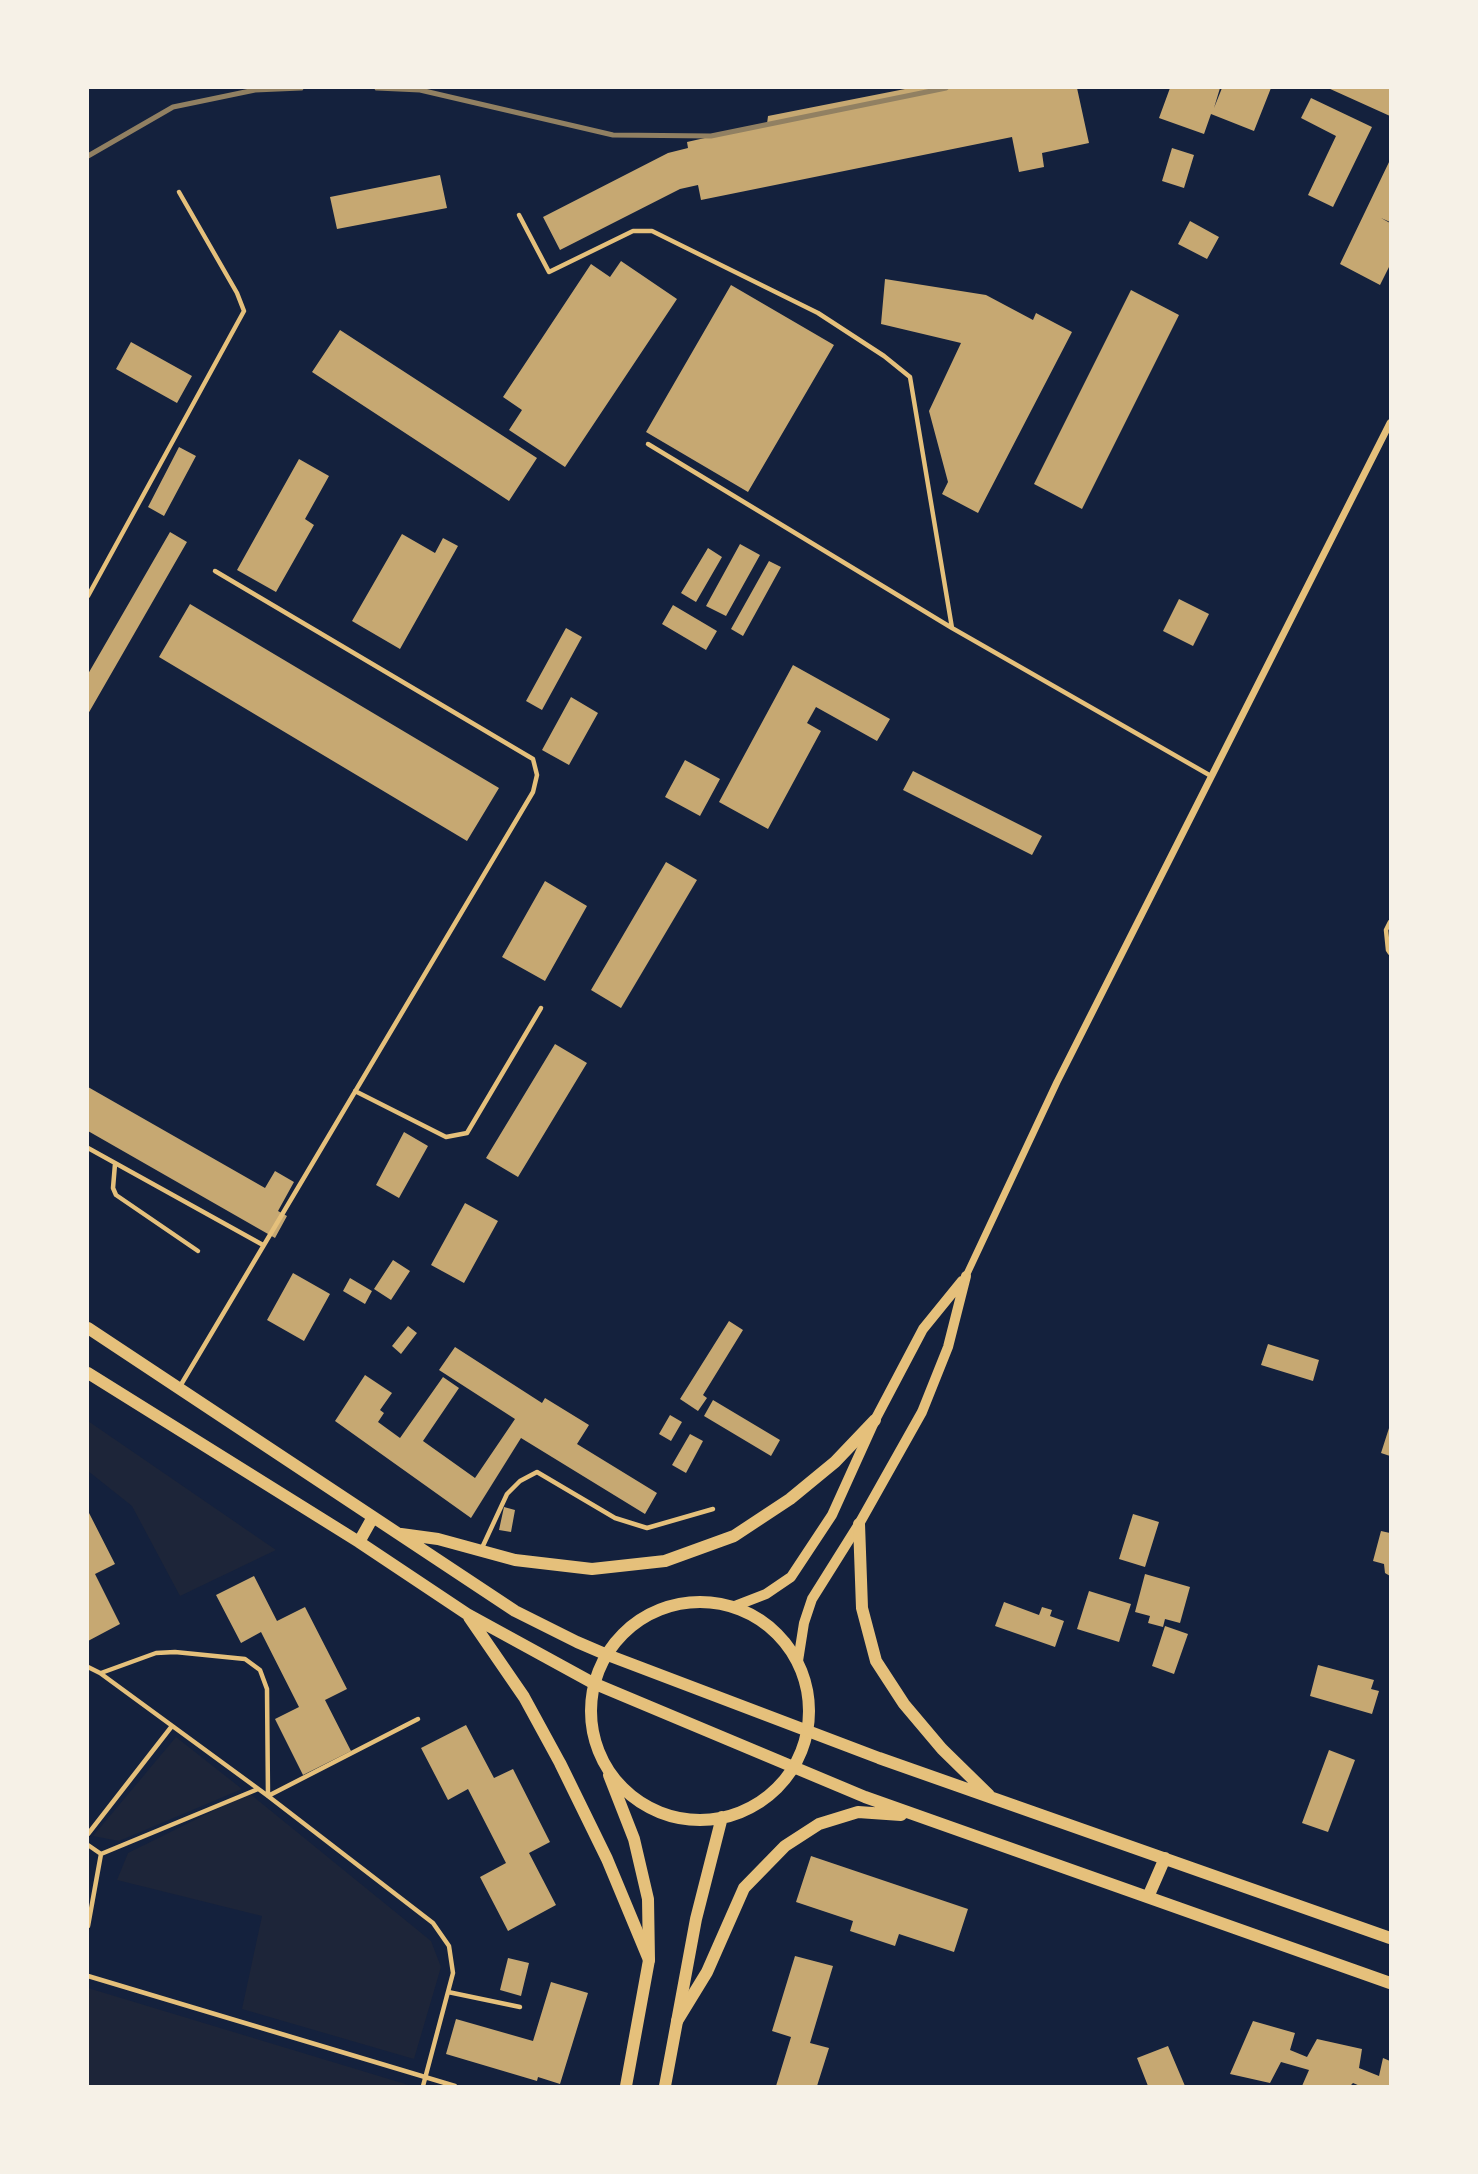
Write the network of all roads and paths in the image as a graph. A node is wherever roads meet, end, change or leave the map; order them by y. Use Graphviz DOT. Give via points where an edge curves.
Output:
graph roads {
  1 [pos="179,192"];
  2 [pos="519,215"];
  3 [pos="1391,423"];
  4 [pos="648,444"];
  5 [pos="215,571"];
  6 [pos="88,596"];
  7 [pos="952,628"];
  8 [pos="1211,776"];
  9 [pos="1391,922"];
  10 [pos="1391,953"];
  11 [pos="541,1008"];
  12 [pos="355,1091"];
  13 [pos="88,1148"];
  14 [pos="115,1164"];
  15 [pos="263,1245"];
  16 [pos="198,1251"];
  17 [pos="966,1276"];
  18 [pos="88,1328"];
  19 [pos="88,1373"];
  20 [pos="178,1388"];
  21 [pos="875,1420"];
  22 [pos="713,1509"];
  23 [pos="373,1517"];
  24 [pos="859,1524"];
  25 [pos="398,1534"];
  26 [pos="359,1542"];
  27 [pos="481,1550"];
  28 [pos="735,1606"];
  29 [pos="467,1614"];
  30 [pos="605,1654"];
  31 [pos="799,1661"];
  32 [pos="88,1667"];
  33 [pos="100,1673"];
  34 [pos="593,1683"];
  35 [pos="418,1719"];
  36 [pos="172,1726"];
  37 [pos="808,1731"];
  38 [pos="795,1768"];
  39 [pos="608,1772"];
  40 [pos="258,1789"];
  41 [pos="268,1796"];
  42 [pos="992,1798"];
  43 [pos="920,1816"];
  44 [pos="722,1817"];
  45 [pos="88,1834"];
  46 [pos="88,1845"];
  47 [pos="101,1854"];
  48 [pos="1165,1858"];
  49 [pos="1148,1897"];
  50 [pos="88,1926"];
  51 [pos="1391,1938"];
  52 [pos="649,1960"];
  53 [pos="88,1976"];
  54 [pos="1391,1983"];
  55 [pos="448,1992"];
  56 [pos="520,2007"];
  57 [pos="677,2021"];
  58 [pos="425,2078"];
  59 [pos="422,2087"];
  60 [pos="455,2087"];
  61 [pos="626,2087"];
  62 [pos="665,2087"];
  1 -- 6 [label="lane" via="244,311"];
  2 -- 7 [label="lane" via="549,272 633,231 652,231 818,313 910,377"];
  3 -- 8 [label="street"];
  4 -- 7 [label="lane"];
  5 -- 12 [label="lane" via="533,759 537,775 533,792"];
  7 -- 8 [label="lane"];
  8 -- 17 [label="street" via="1057,1082"];
  9 -- 10 [label="lane" via="1386,930"];
  11 -- 12 [label="lane" via="467,1133 446,1138"];
  12 -- 15 [label="lane"];
  13 -- 14 [label="lane"];
  14 -- 15 [label="lane"];
  14 -- 16 [label="lane" via="116,1195"];
  15 -- 20 [label="lane"];
  17 -- 21 [label="street" via="923,1329"];
  17 -- 24 [label="street" via="948,1347 922,1412"];
  18 -- 20 [label="main road"];
  19 -- 26 [label="main road"];
  20 -- 23 [label="main road"];
  21 -- 27 [label="main road" via="835,1462 790,1499 734,1536 665,1561 592,1569 514,1560"];
  21 -- 28 [label="street" via="832,1515 792,1577"];
  22 -- 27 [label="lane" via="648,1528 615,1518 537,1472 507,1493"];
  23 -- 25 [label="main road"];
  23 -- 26 [label="main road"];
  24 -- 31 [label="street" via="812,1599"];
  24 -- 42 [label="main road" via="862,1608 876,1661 904,1704"];
  25 -- 27 [label="main road"];
  25 -- 30 [label="main road" via="515,1611"];
  26 -- 29 [label="main road"];
  28 -- 30 [label="main road" via="685,1601 674,1605 639,1619"];
  28 -- 31 [label="main road" via="772,1627"];
  29 -- 34 [label="main road"];
  29 -- 52 [label="main road" via="524,1697 560,1763"];
  30 -- 34 [label="main road"];
  30 -- 37 [label="main road"];
  31 -- 37 [label="main road" via="809,1695"];
  32 -- 33 [label="lane"];
  33 -- 36 [label="lane"];
  33 -- 41 [label="lane" via="156,1653 245,1659 260,1670 267,1689"];
  34 -- 38 [label="main road"];
  34 -- 39 [label="main road" via="591,1729"];
  35 -- 41 [label="lane"];
  36 -- 40 [label="lane"];
  36 -- 45 [label="lane"];
  37 -- 38 [label="main road"];
  37 -- 42 [label="main road"];
  38 -- 43 [label="main road"];
  38 -- 44 [label="main road" via="766,1799"];
  39 -- 44 [label="main road" via="640,1803 683,1820"];
  39 -- 52 [label="main road" via="634,1839 648,1899"];
  40 -- 41 [label="lane"];
  40 -- 47 [label="lane"];
  41 -- 55 [label="lane" via="433,1923 449,1946 453,1973"];
  42 -- 48 [label="main road"];
  43 -- 49 [label="main road"];
  43 -- 57 [label="main road" via="858,1812 819,1824 785,1846 744,1888 707,1972"];
  44 -- 57 [label="main road"];
  46 -- 47 [label="lane"];
  47 -- 50 [label="lane"];
  48 -- 49 [label="main road"];
  48 -- 51 [label="main road"];
  49 -- 54 [label="main road"];
  52 -- 61 [label="main road"];
  53 -- 58 [label="lane"];
  55 -- 56 [label="lane"];
  55 -- 58 [label="lane"];
  57 -- 62 [label="main road"];
  58 -- 59 [label="lane"];
  58 -- 60 [label="lane"];
}
